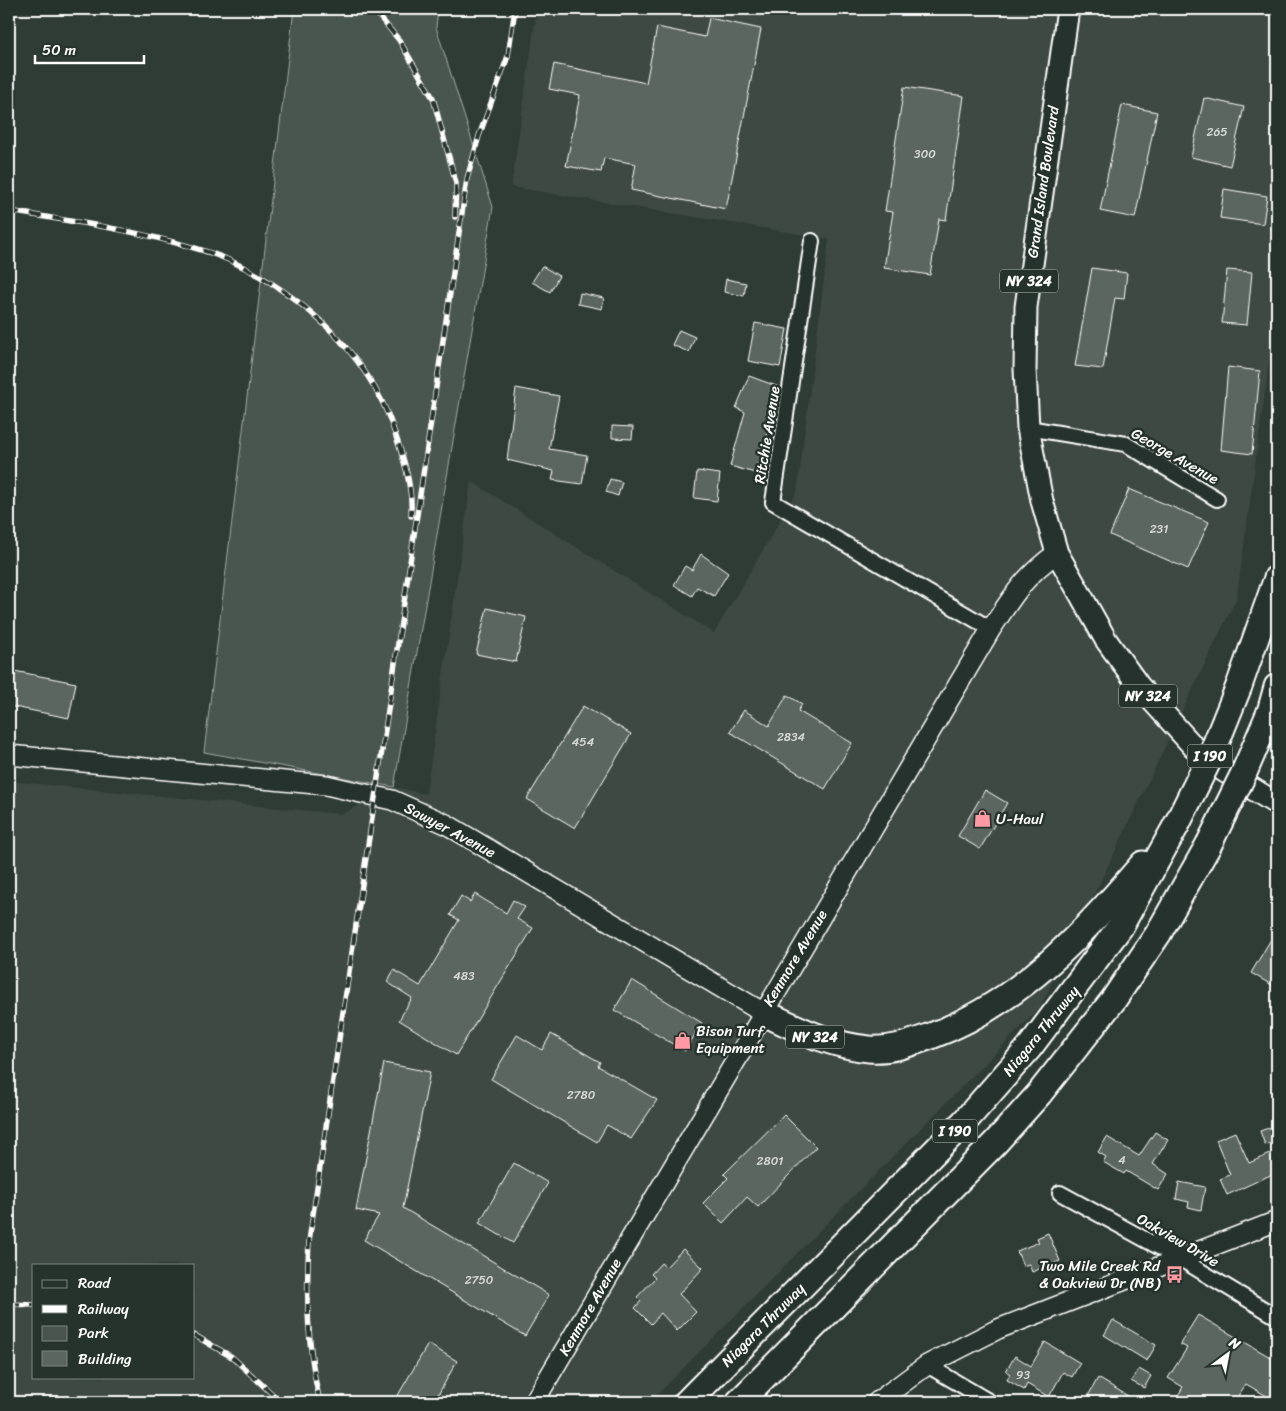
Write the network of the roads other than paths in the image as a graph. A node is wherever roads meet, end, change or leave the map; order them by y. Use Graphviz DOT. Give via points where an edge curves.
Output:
graph roads {
  1 [pos="1068,9"];
  2 [pos="812,241"];
  3 [pos="1028,428"];
  4 [pos="1217,499"];
  5 [pos="1057,553"];
  6 [pos="1277,578"];
  7 [pos="991,629"];
  8 [pos="1277,688"];
  9 [pos="1274,704"];
  10 [pos="9,755"];
  11 [pos="1277,804"];
  12 [pos="1177,824"];
  13 [pos="762,1012"];
  14 [pos="1060,1193"];
  15 [pos="1277,1221"];
  16 [pos="1179,1258"];
  17 [pos="1277,1317"];
  18 [pos="926,1365"];
  19 [pos="534,1402"];
  20 [pos="687,1402"];
  21 [pos="739,1402"];
  22 [pos="877,1402"];
  23 [pos="990,1402"];
  1 -- 3 [label="main road, Grand Island Boulevard / NY 324" via="1029,277 1025,339"];
  2 -- 7 [label="street, Ritchie Avenue" via="773,502"];
  3 -- 4 [label="street, George Avenue" via="1126,444"];
  3 -- 5 [label="main road, Grand Island Boulevard / NY 324" via="1035,472"];
  5 -- 7 [label="street, Kenmore Avenue" via="1022,582"];
  5 -- 11 [label="main road, Grand Island Boulevard / NY 324" via="1106,640 1156,707 1208,758"];
  6 -- 12 [label="highway, Niagara Thruway / I 190, bridge" via="1239,686"];
  7 -- 13 [label="street, Kenmore Avenue"];
  8 -- 9 [label="highway, I 190"];
  9 -- 21 [label="highway, I 190, bridge" via="1210,844 1158,934 1114,999 1039,1094 995,1143"];
  10 -- 13 [label="street, Sawyer Avenue" via="326,785 392,800 446,824"];
  12 -- 13 [label="highway, NY 324" via="1101,912 1052,962 994,1006 949,1029 903,1046 871,1049 824,1041"];
  12 -- 20 [label="highway, Niagara Thruway / I 190" via="1120,928 1030,1048 964,1122"];
  13 -- 19 [label="street, Kenmore Avenue"];
  14 -- 16 [label="street, Oakview Drive"];
  15 -- 16 [label="street"];
  16 -- 17 [label="street, Oakview Drive"];
  16 -- 18 [label="street" via="998,1329"];
  18 -- 22 [label="street"];
  18 -- 23 [label="street"];
}
